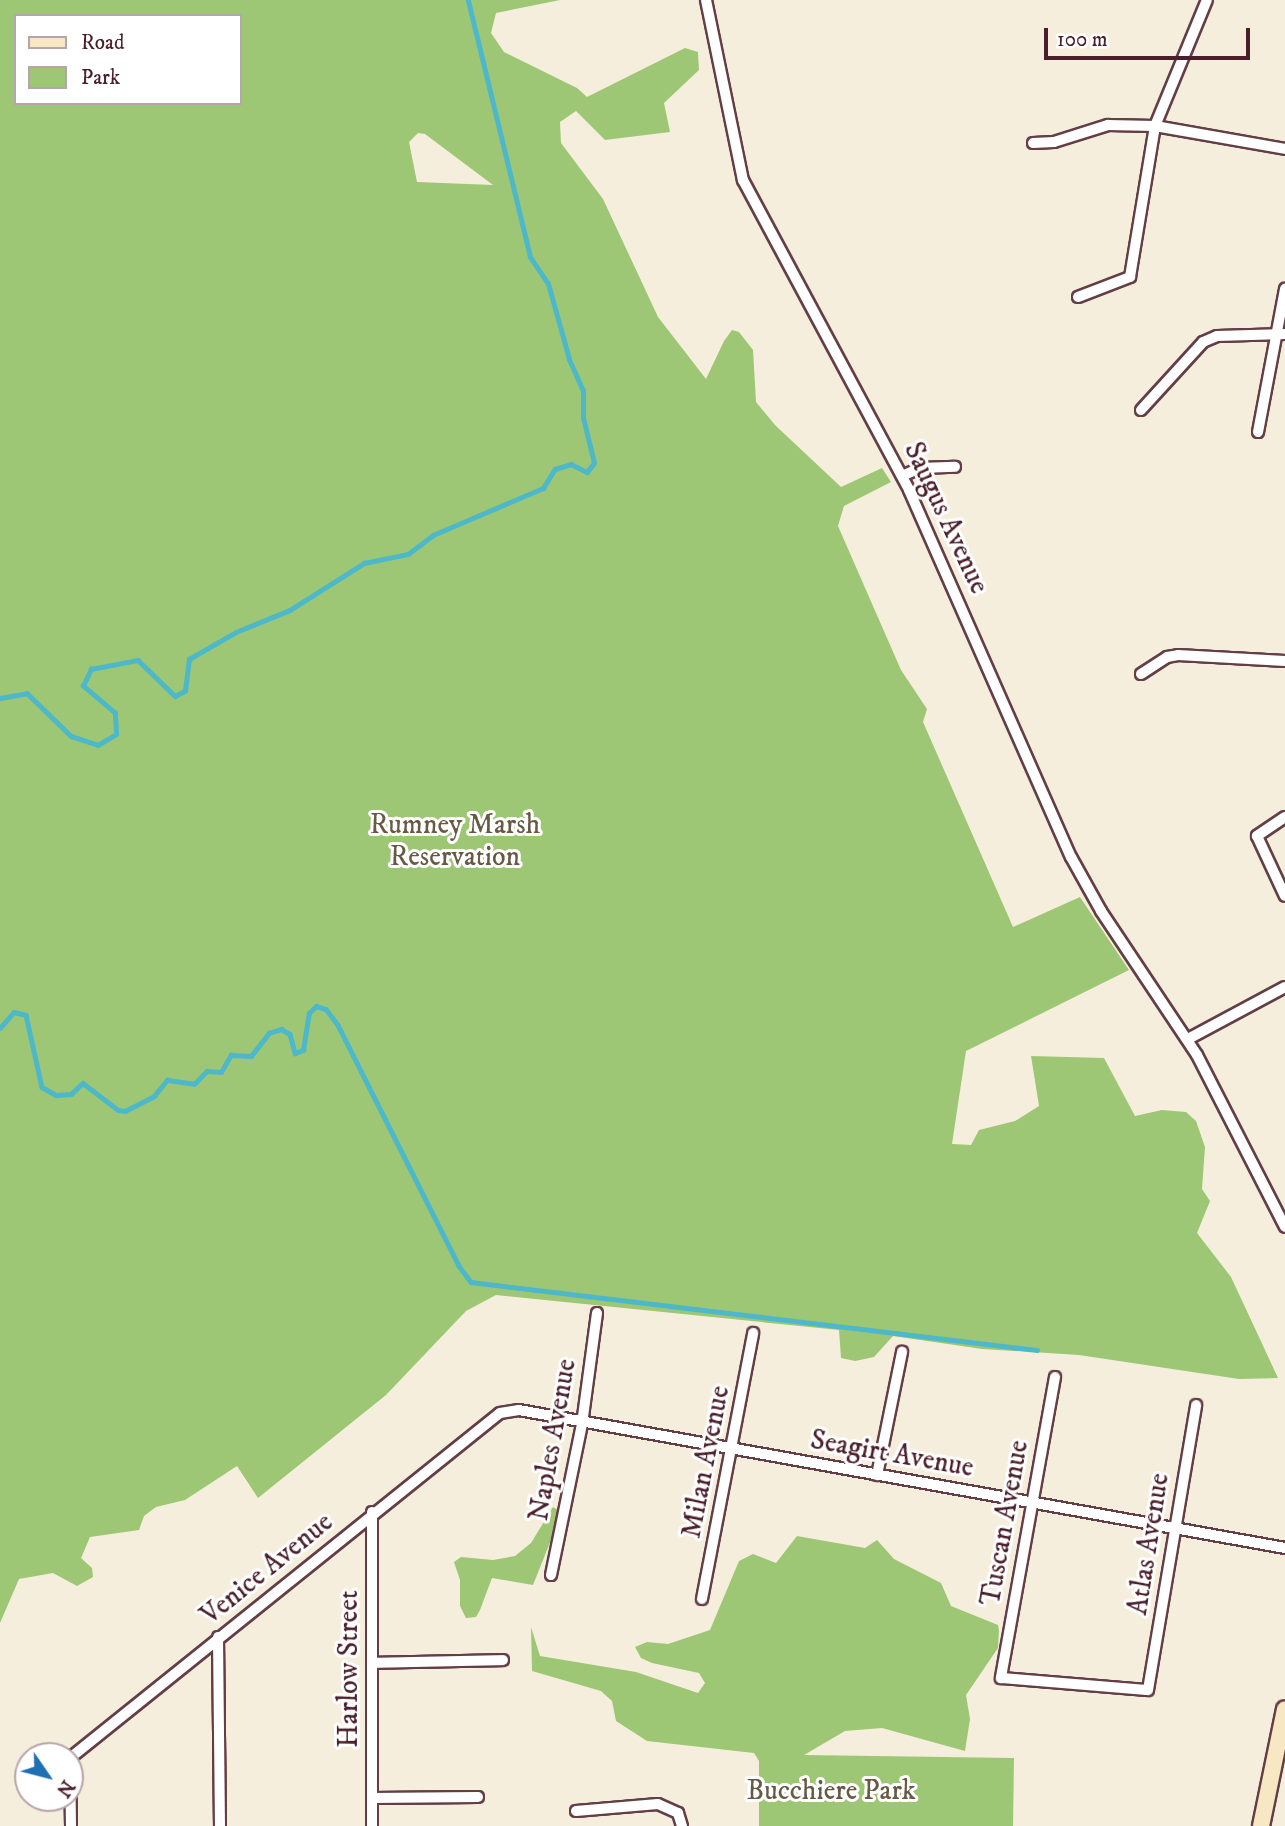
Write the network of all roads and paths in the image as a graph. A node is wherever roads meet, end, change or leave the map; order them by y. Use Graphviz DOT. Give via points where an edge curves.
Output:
graph roads {
  1 [pos="705,0"];
  2 [pos="1207,0"];
  3 [pos="1155,125"];
  4 [pos="1033,143"];
  5 [pos="1285,149"];
  6 [pos="1285,289"];
  7 [pos="1078,297"];
  8 [pos="1280,333"];
  9 [pos="1141,410"];
  10 [pos="1258,432"];
  11 [pos="956,467"];
  12 [pos="902,476"];
  13 [pos="1285,661"];
  14 [pos="1141,674"];
  15 [pos="1285,817"];
  16 [pos="1285,896"];
  17 [pos="1285,987"];
  18 [pos="1188,1039"];
  19 [pos="1285,1227"];
  20 [pos="597,1313"];
  21 [pos="753,1333"];
  22 [pos="902,1352"];
  23 [pos="1055,1377"];
  24 [pos="1196,1405"];
  25 [pos="493,1416"];
  26 [pos="583,1424"];
  27 [pos="732,1450"];
  28 [pos="877,1475"];
  29 [pos="1032,1501"];
  30 [pos="372,1512"];
  31 [pos="1175,1525"];
  32 [pos="1285,1548"];
  33 [pos="551,1575"];
  34 [pos="702,1599"];
  35 [pos="218,1637"];
  36 [pos="503,1660"];
  37 [pos="372,1663"];
  38 [pos="1148,1690"];
  39 [pos="1285,1709"];
  40 [pos="84,1747"];
  41 [pos="478,1797"];
  42 [pos="372,1798"];
  43 [pos="576,1811"];
  44 [pos="220,1826"];
  45 [pos="372,1826"];
  46 [pos="682,1826"];
  47 [pos="1261,1826"];
  1 -- 12 [label="street, Saugus Avenue" via="743,180"];
  2 -- 3 [label="street"];
  3 -- 4 [label="street" via="1108,125 1054,142"];
  3 -- 5 [label="street"];
  3 -- 7 [label="street" via="1130,277"];
  6 -- 8 [label="street"];
  8 -- 9 [label="street" via="1217,336 1203,342"];
  8 -- 10 [label="street"];
  11 -- 12 [label="street" via="920,468"];
  12 -- 18 [label="street, Saugus Avenue" via="1071,857 1101,911"];
  13 -- 14 [label="street" via="1178,655"];
  15 -- 16 [label="street" via="1257,836"];
  17 -- 18 [label="street"];
  18 -- 19 [label="street, Saugus Avenue"];
  20 -- 26 [label="street, Naples Avenue"];
  21 -- 27 [label="street, Milan Avenue"];
  22 -- 28 [label="street"];
  23 -- 29 [label="street, Tuscan Avenue"];
  24 -- 31 [label="street, Atlas Avenue"];
  25 -- 26 [label="street, Seagirt Avenue" via="519,1410"];
  25 -- 30 [label="street, Venice Avenue"];
  26 -- 27 [label="street, Seagirt Avenue"];
  26 -- 33 [label="street, Naples Avenue"];
  27 -- 28 [label="street, Seagirt Avenue"];
  27 -- 34 [label="street, Milan Avenue"];
  28 -- 29 [label="street, Seagirt Avenue"];
  29 -- 31 [label="street, Seagirt Avenue"];
  29 -- 38 [label="street, Tuscan Avenue" via="1001,1678"];
  30 -- 35 [label="street, Venice Avenue"];
  30 -- 37 [label="street, Harlow Street"];
  31 -- 32 [label="street, Seagirt Avenue"];
  31 -- 38 [label="street, Atlas Avenue"];
  35 -- 40 [label="street, Venice Avenue"];
  35 -- 44 [label="street"];
  36 -- 37 [label="street"];
  37 -- 42 [label="street, Harlow Street"];
  39 -- 47 [label="main road"];
  41 -- 42 [label="street"];
  42 -- 45 [label="street, Harlow Street"];
  43 -- 46 [label="street" via="658,1804 678,1812"];
}
